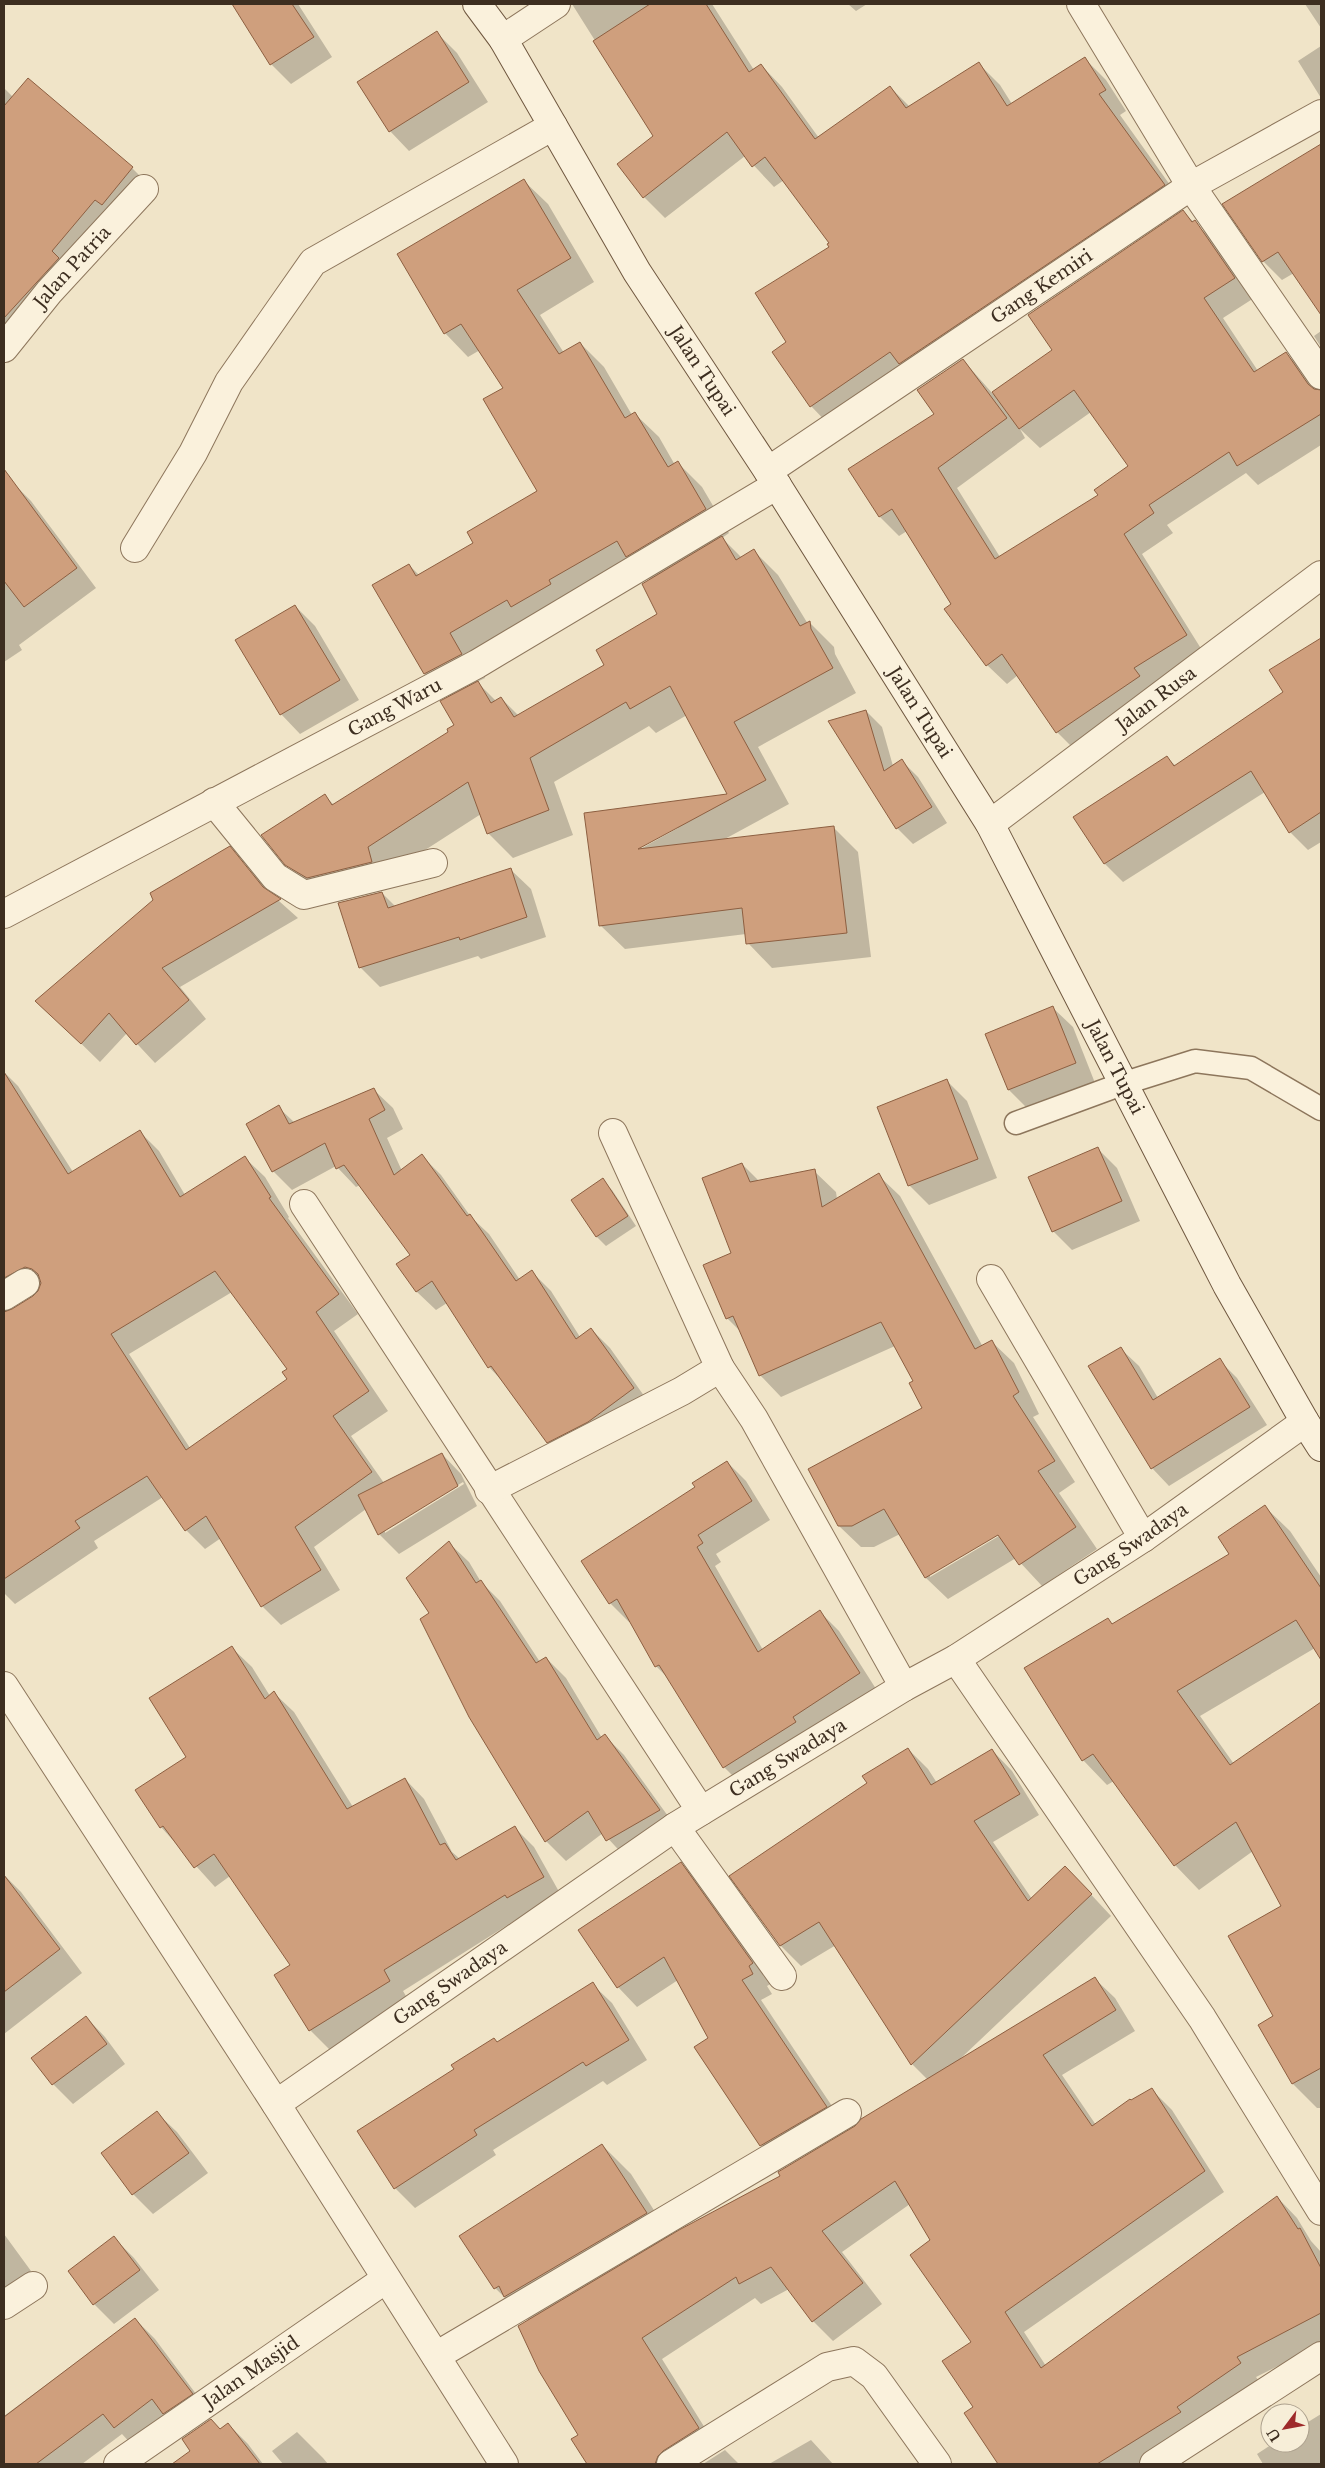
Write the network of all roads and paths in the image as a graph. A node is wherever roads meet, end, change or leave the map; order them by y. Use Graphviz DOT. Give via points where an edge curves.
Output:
graph roads {
  1 [pos="477,4"];
  2 [pos="556,4"];
  3 [pos="1081,4"];
  4 [pos="502,39"];
  5 [pos="1321,114"];
  6 [pos="553,126"];
  7 [pos="1191,186"];
  8 [pos="144,189"];
  9 [pos="4,348"];
  10 [pos="1321,375"];
  11 [pos="773,478"];
  12 [pos="135,548"];
  13 [pos="1321,575"];
  14 [pos="214,802"];
  15 [pos="990,824"];
  16 [pos="433,863"];
  17 [pos="4,914"];
  18 [pos="1122,1084"];
  19 [pos="1321,1109"];
  20 [pos="1016,1123"];
  21 [pos="613,1133"];
  22 [pos="304,1204"];
  23 [pos="991,1279"];
  24 [pos="720,1368"];
  25 [pos="1305,1422"];
  26 [pos="1321,1447"];
  27 [pos="489,1490"];
  28 [pos="1143,1538"];
  29 [pos="956,1659"];
  30 [pos="4,1686"];
  31 [pos="904,1687"];
  32 [pos="701,1811"];
  33 [pos="675,1827"];
  34 [pos="782,1976"];
  35 [pos="276,2104"];
  36 [pos="847,2113"];
  37 [pos="1321,2211"];
  38 [pos="386,2279"];
  39 [pos="33,2286"];
  40 [pos="4,2305"];
  41 [pos="436,2356"];
  42 [pos="1321,2356"];
  43 [pos="118,2464"];
  44 [pos="504,2464"];
  45 [pos="672,2464"];
  46 [pos="936,2464"];
  47 [pos="1154,2464"];
  1 -- 4 [label="street, Jalan Tupai"];
  2 -- 4 [label="street"];
  3 -- 7 [label="street"];
  4 -- 6 [label="street, Jalan Tupai"];
  5 -- 7 [label="street, Gang Kemiri"];
  6 -- 11 [label="street, Jalan Tupai" via="637,272"];
  6 -- 12 [label="street" via="313,262 229,382 193,453"];
  7 -- 10 [label="street"];
  7 -- 11 [label="street, Gang Kemiri"];
  8 -- 9 [label="street, Jalan Patria"];
  11 -- 14 [label="street, Gang Waru" via="477,664"];
  11 -- 15 [label="street, Jalan Tupai"];
  13 -- 15 [label="street, Jalan Rusa"];
  14 -- 16 [label="street" via="275,877 304,895"];
  14 -- 17 [label="street, Gang Waru"];
  15 -- 18 [label="street, Jalan Tupai"];
  18 -- 19 [label="lane" via="1195,1061 1251,1068"];
  18 -- 20 [label="lane"];
  18 -- 25 [label="street, Jalan Tupai" via="1227,1285"];
  21 -- 24 [label="street"];
  22 -- 27 [label="street"];
  23 -- 28 [label="street"];
  24 -- 27 [label="street" via="682,1392"];
  24 -- 31 [label="street" via="754,1419"];
  25 -- 26 [label="street, Jalan Tupai"];
  25 -- 28 [label="street, Gang Swadaya"];
  27 -- 32 [label="street"];
  28 -- 29 [label="street, Gang Swadaya"];
  29 -- 31 [label="street, Gang Swadaya"];
  29 -- 37 [label="street" via="1202,2018"];
  30 -- 35 [label="street"];
  31 -- 32 [label="street, Gang Swadaya"];
  32 -- 33 [label="street, Gang Swadaya"];
  33 -- 34 [label="street"];
  33 -- 35 [label="street, Gang Swadaya"];
  35 -- 38 [label="street"];
  36 -- 41 [label="street"];
  38 -- 41 [label="street"];
  38 -- 43 [label="street, Jalan Masjid"];
  39 -- 40 [label="street"];
  41 -- 44 [label="street"];
  42 -- 47 [label="street"];
  45 -- 46 [label="street" via="827,2367 854,2361 874,2376"];
}
